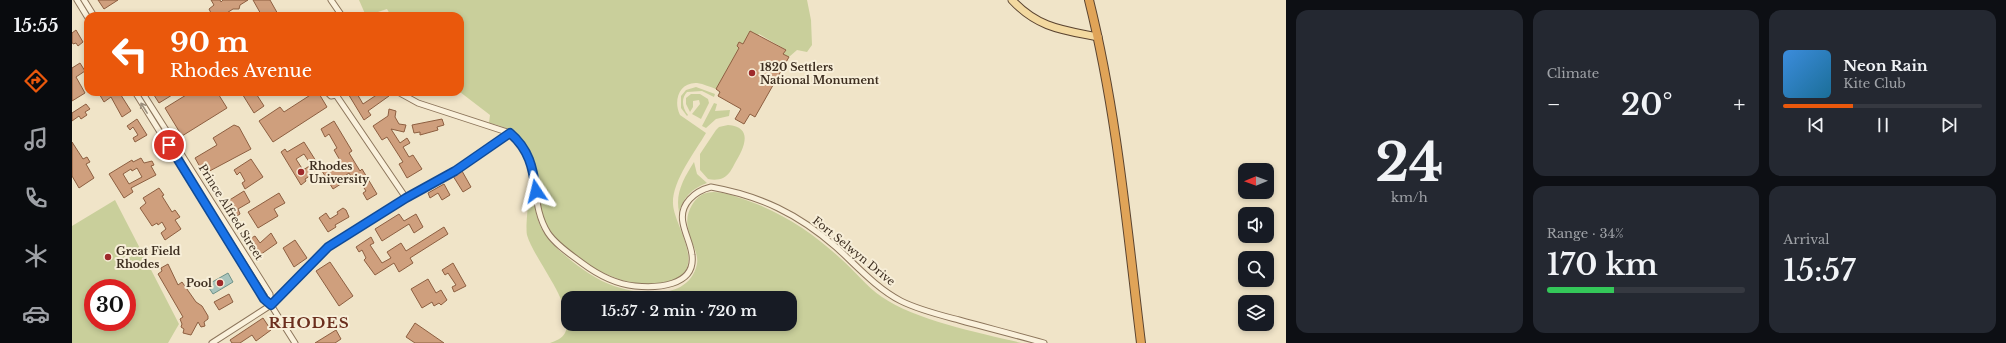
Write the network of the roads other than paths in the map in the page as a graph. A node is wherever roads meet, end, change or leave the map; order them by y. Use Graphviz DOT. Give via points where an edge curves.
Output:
graph roads {
  1 [pos="77,0"];
  2 [pos="84,0"];
  3 [pos="331,0"];
  4 [pos="1012,0"];
  5 [pos="1089,0"];
  6 [pos="84,12"];
  7 [pos="92,12"];
  8 [pos="339,12"];
  9 [pos="1098,37"];
  10 [pos="137,96"];
  11 [pos="145,96"];
  12 [pos="339,96"];
  13 [pos="405,96"];
  14 [pos="510,133"];
  15 [pos="406,198"];
  16 [pos="271,305"];
  17 [pos="212,343"];
  18 [pos="295,343"];
  19 [pos="1044,343"];
  20 [pos="1141,343"];
  1 -- 6 [label="street"];
  2 -- 7 [label="street"];
  3 -- 8 [label="street"];
  4 -- 9 [label="main road" via="1024,12 1046,26"];
  5 -- 9 [label="highway"];
  9 -- 20 [label="highway" via="1116,141"];
  16 -- 10 [label="street, Prince Alfred Street, one-way" via="264,299"];
  11 -- 16 [label="street, Prince Alfred Street" via="270,294"];
  12 -- 15 [label="street"];
  13 -- 14 [label="street" via="418,103"];
  14 -- 15 [label="street" via="455,171"];
  14 -- 19 [label="street, Fort Selwyn Drive" via="525,149 534,176 543,222 549,234 586,266 615,282 650,287 666,286 685,277 690,270 692,256 682,222 685,207 692,196 712,187 761,199 804,223 876,284 902,302"];
  15 -- 16 [label="street" via="328,247"];
  16 -- 17 [label="street"];
  16 -- 18 [label="street, Prince Alfred Street"];
}
